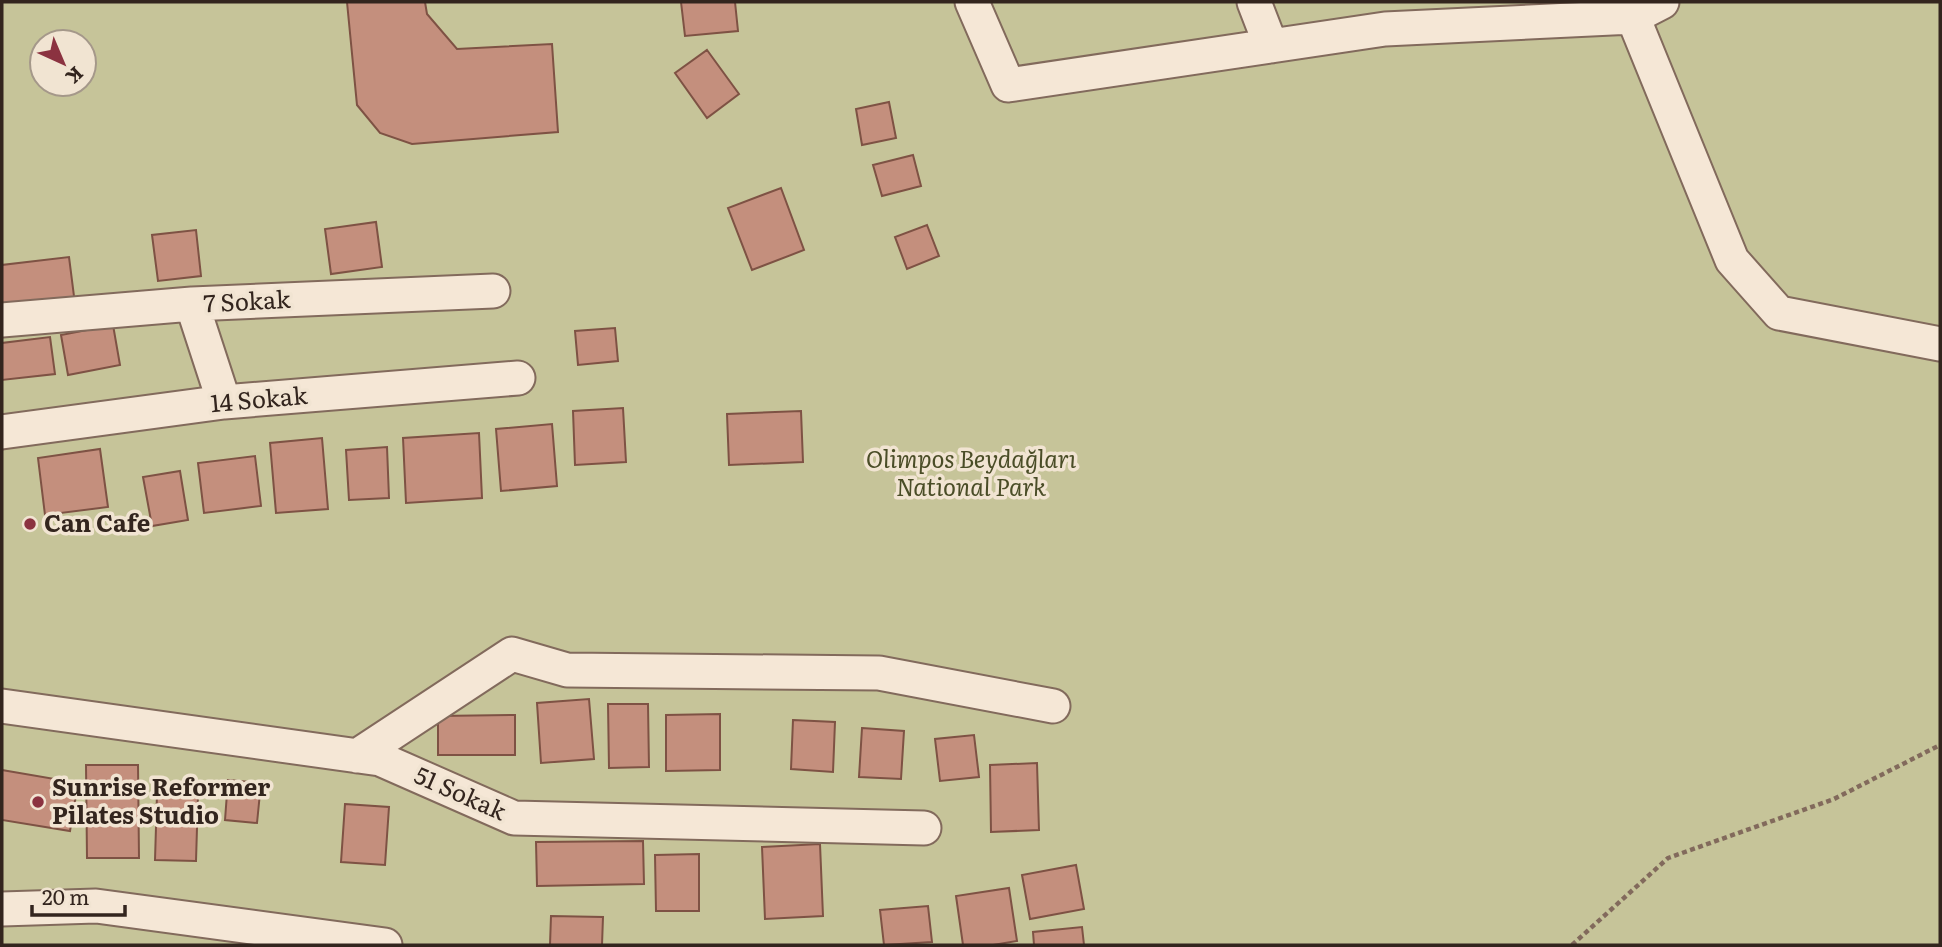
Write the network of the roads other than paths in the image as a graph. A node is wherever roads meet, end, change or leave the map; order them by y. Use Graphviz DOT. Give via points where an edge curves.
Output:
graph roads {
  1 [pos="972,2"];
  2 [pos="1254,2"];
  3 [pos="1647,10"];
  4 [pos="1271,46"];
  5 [pos="493,291"];
  6 [pos="192,304"];
  7 [pos="2,320"];
  8 [pos="1940,344"];
  9 [pos="518,378"];
  10 [pos="223,402"];
  11 [pos="2,432"];
  12 [pos="2,706"];
  13 [pos="1053,706"];
  14 [pos="357,756"];
  15 [pos="924,828"];
  16 [pos="2,909"];
  17 [pos="385,945"];
  1 -- 4 [label="street" via="1008,85"];
  2 -- 4 [label="street"];
  3 -- 4 [label="street" via="1385,29"];
  3 -- 8 [label="street" via="1732,261 1779,313"];
  5 -- 6 [label="street, 7 Sokak"];
  6 -- 7 [label="street, 7 Sokak"];
  6 -- 10 [label="street"];
  9 -- 10 [label="street, 14 Sokak"];
  10 -- 11 [label="street, 14 Sokak"];
  12 -- 14 [label="street, 51 Sokak"];
  13 -- 14 [label="street" via="879,673 567,670 512,654"];
  14 -- 15 [label="street, 51 Sokak" via="380,759 514,818"];
  16 -- 17 [label="street" via="96,906"];
}
